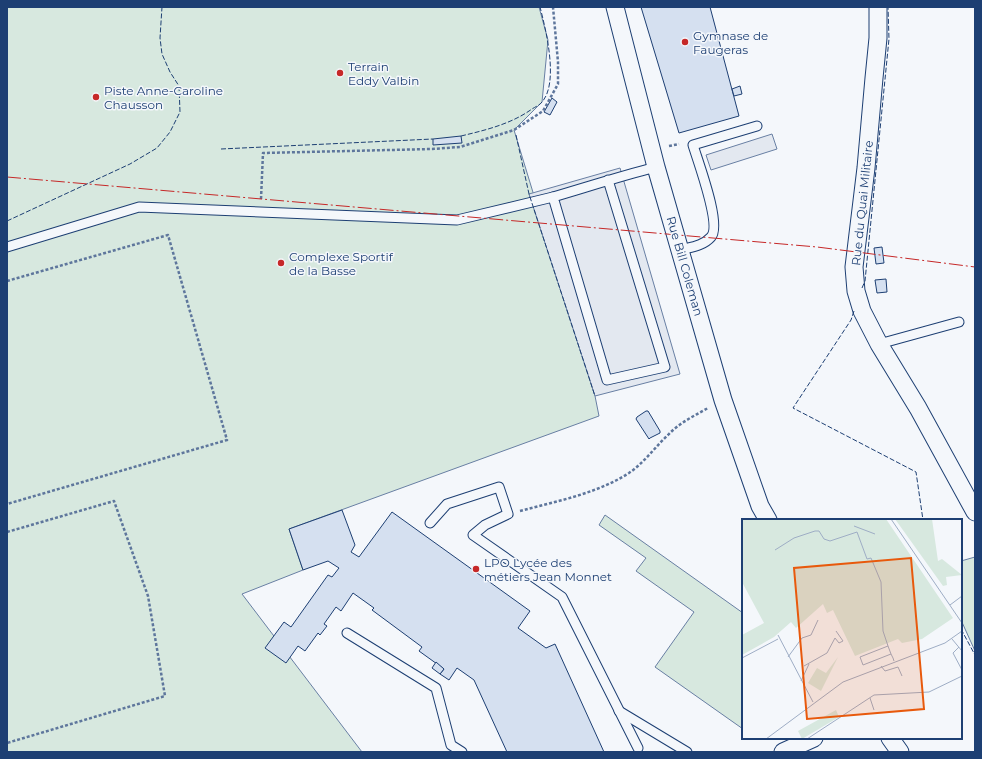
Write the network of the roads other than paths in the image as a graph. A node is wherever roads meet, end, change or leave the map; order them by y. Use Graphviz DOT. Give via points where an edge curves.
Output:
graph roads {
  1 [pos="615,7"];
  2 [pos="878,7"];
  3 [pos="757,126"];
  4 [pos="656,167"];
  5 [pos="608,180"];
  6 [pos="553,197"];
  7 [pos="7,247"];
  8 [pos="680,250"];
  9 [pos="959,322"];
  10 [pos="879,344"];
  11 [pos="975,512"];
  12 [pos="767,519"];
  13 [pos="430,523"];
  14 [pos="347,633"];
  15 [pos="619,712"];
  16 [pos="812,739"];
  17 [pos="891,739"];
  18 [pos="638,748"];
  19 [pos="462,752"];
  20 [pos="687,752"];
  21 [pos="783,752"];
  22 [pos="900,752"];
  1 -- 4 [label="street, Rue Bill Coleman"];
  2 -- 10 [label="street, Rue du Quai Militaire" via="871,116 854,267 856,291 862,311"];
  3 -- 8 [label="lane" via="693,145 713,212 714,230 712,237 700,245"];
  4 -- 5 [label="lane"];
  4 -- 8 [label="street, Rue Bill Coleman"];
  5 -- 6 [label="lane"];
  5 -- 6 [label="lane" via="665,367 607,380"];
  6 -- 7 [label="lane" via="457,220 139,207"];
  8 -- 12 [label="street, Rue Bill Coleman" via="723,400 760,506"];
  9 -- 10 [label="lane"];
  10 -- 11 [label="street, Rue du Quai Militaire" via="918,408"];
  13 -- 15 [label="lane" via="447,504 499,487 508,514 486,525 473,536 562,597"];
  14 -- 19 [label="lane" via="436,688 451,745"];
  15 -- 18 [label="lane"];
  15 -- 20 [label="lane"];
  16 -- 21 [label="street"];
  17 -- 22 [label="street"];
}
